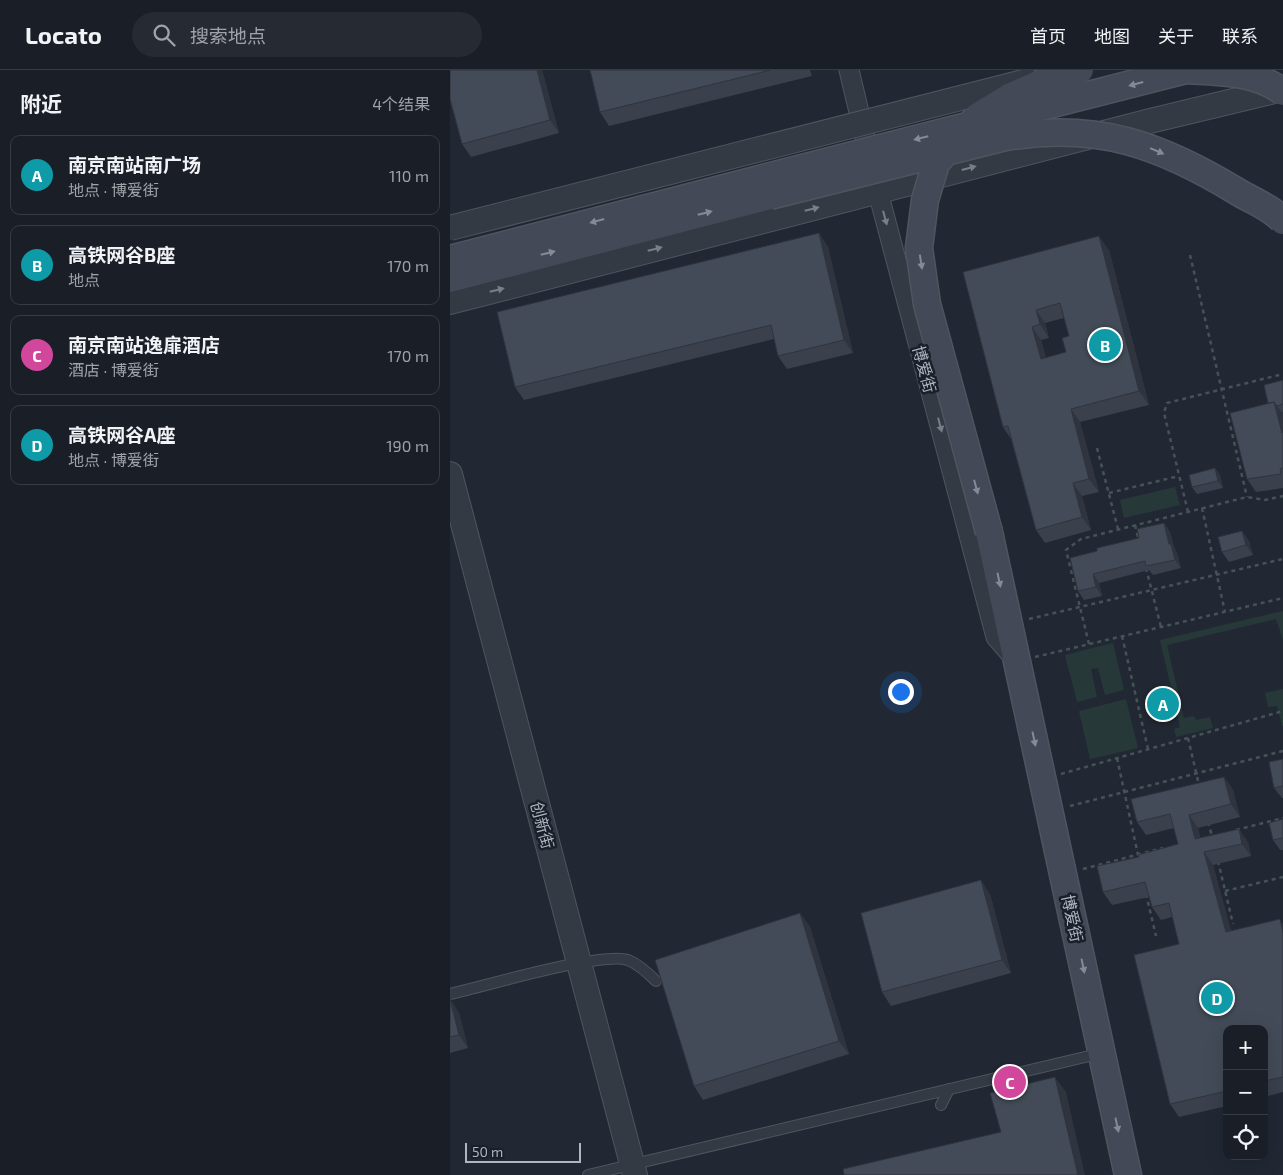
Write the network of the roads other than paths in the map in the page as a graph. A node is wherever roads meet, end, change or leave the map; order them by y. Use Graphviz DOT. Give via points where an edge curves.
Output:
graph roads {
  1 [pos="849,70"];
  2 [pos="1064,70"];
  3 [pos="1073,70"];
  4 [pos="1080,70"];
  5 [pos="1283,91"];
  6 [pos="861,119"];
  7 [pos="878,192"];
  8 [pos="450,219"];
  9 [pos="1283,221"];
  10 [pos="450,228"];
  11 [pos="450,259"];
  12 [pos="450,279"];
  13 [pos="450,302"];
  14 [pos="450,474"];
  15 [pos="1025,659"];
  16 [pos="579,963"];
  17 [pos="656,981"];
  18 [pos="450,994"];
  19 [pos="1102,1053"];
  20 [pos="949,1089"];
  21 [pos="941,1105"];
  22 [pos="634,1169"];
  23 [pos="588,1175"];
  24 [pos="1128,1175"];
  1 -- 6 [label="street, 博爱街"];
  2 -- 6 [label="street"];
  3 -- 10 [label="street, bridge"];
  4 -- 15 [label="main road, 博爱街, one-way, bridge" via="1010,97 978,116 936,163 925,200 919,248 927,304"];
  7 -- 5 [label="street, one-way"];
  5 -- 11 [label="main road, one-way, bridge" via="1270,82 1234,73 1186,70"];
  6 -- 7 [label="street, 博爱街"];
  6 -- 8 [label="street"];
  13 -- 7 [label="street, one-way"];
  7 -- 15 [label="street, 博爱街, one-way" via="996,637"];
  12 -- 9 [label="main road, one-way, bridge" via="798,189 1038,132 1112,136 1150,148 1214,178"];
  14 -- 16 [label="street, 创新街"];
  15 -- 19 [label="main road, 博爱街, one-way"];
  16 -- 17 [label="lane" via="628,960 651,971"];
  16 -- 18 [label="lane"];
  16 -- 22 [label="street, 创新街"];
  19 -- 20 [label="lane"];
  19 -- 24 [label="main road, 博爱街, one-way"];
  20 -- 21 [label="lane"];
  20 -- 22 [label="lane"];
  22 -- 23 [label="lane"];
}
